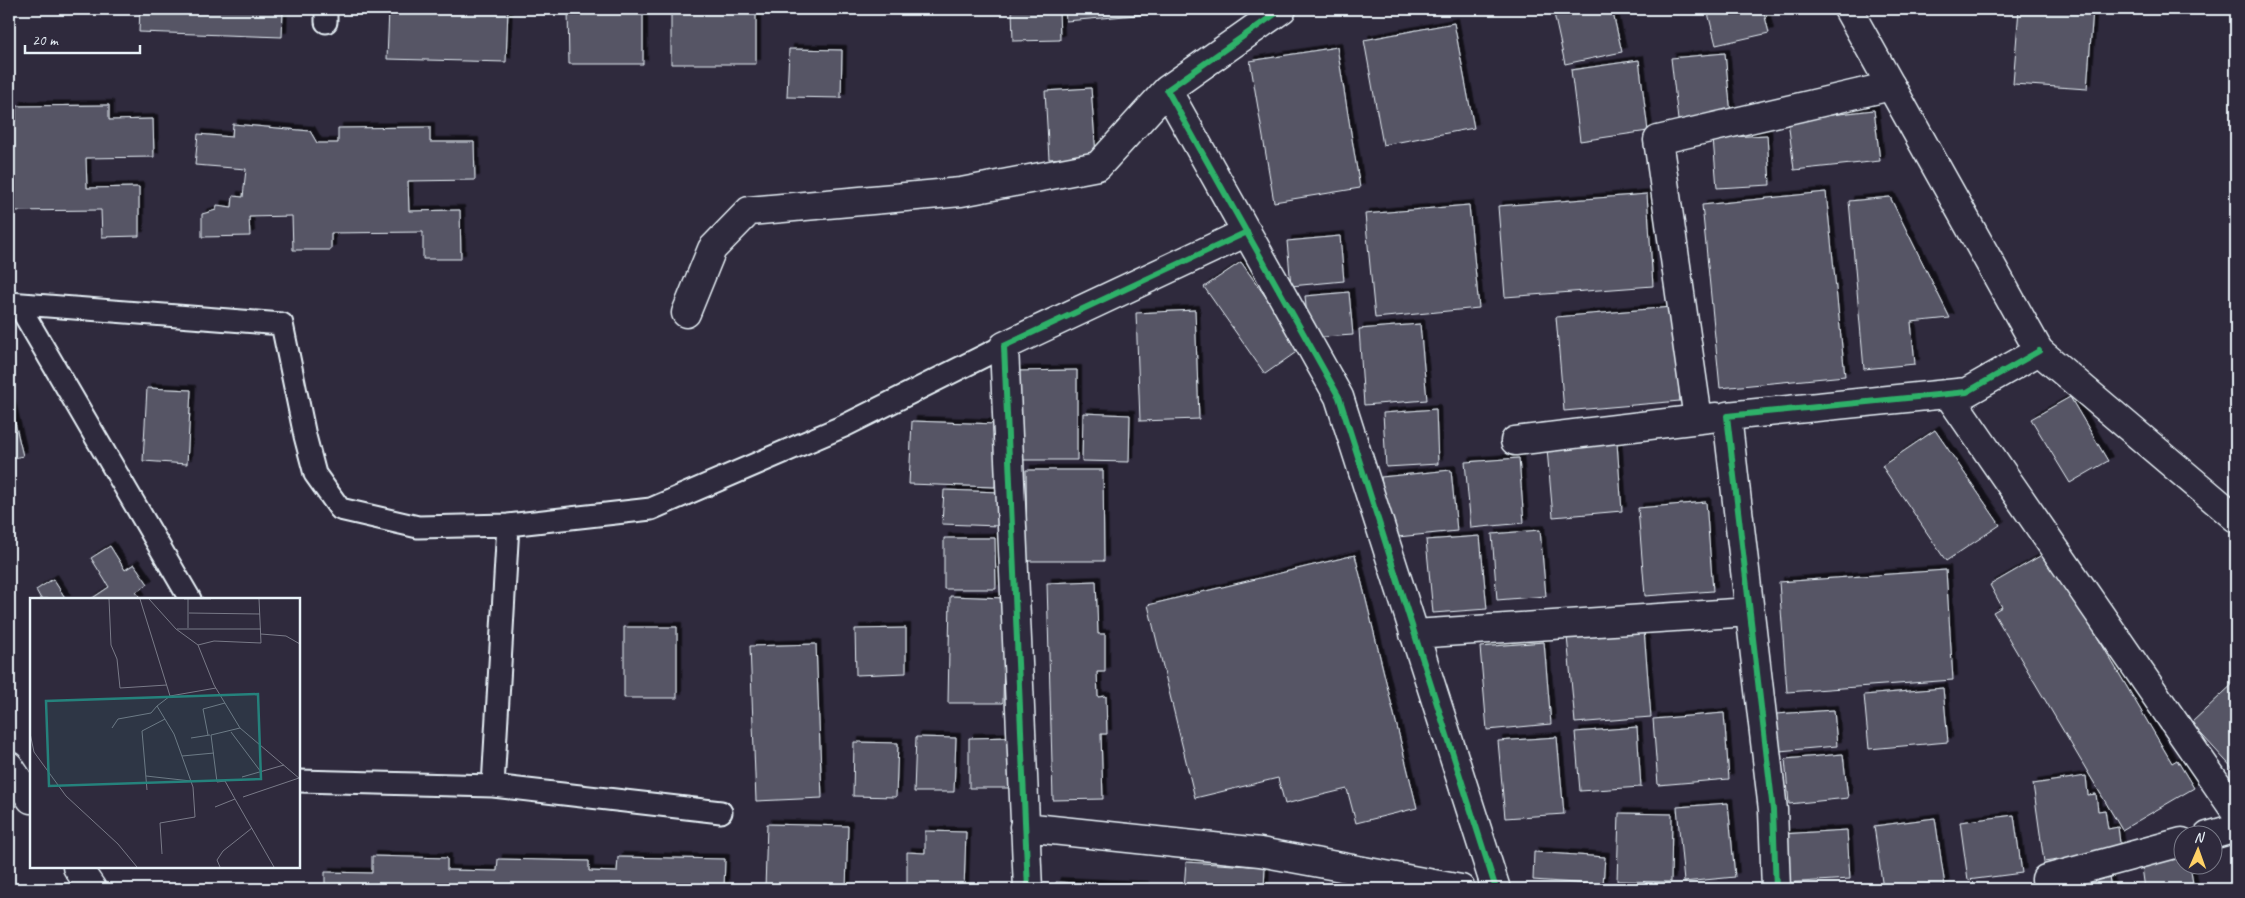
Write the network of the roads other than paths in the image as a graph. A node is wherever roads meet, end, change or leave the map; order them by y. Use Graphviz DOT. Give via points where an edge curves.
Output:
graph roads {
  1 [pos="1282,9"];
  2 [pos="1848,9"];
  3 [pos="1891,86"];
  4 [pos="1167,90"];
  5 [pos="1247,232"];
  6 [pos="14,303"];
  7 [pos="686,313"];
  8 [pos="1004,346"];
  9 [pos="2039,351"];
  10 [pos="1948,394"];
  11 [pos="1727,416"];
  12 [pos="1698,419"];
  13 [pos="1515,441"];
  14 [pos="2236,518"];
  15 [pos="508,525"];
  16 [pos="189,598"];
  17 [pos="1750,612"];
  18 [pos="1414,634"];
  19 [pos="9,766"];
  20 [pos="300,781"];
  21 [pos="493,786"];
  22 [pos="30,798"];
  23 [pos="721,812"];
  24 [pos="2236,812"];
  25 [pos="1024,827"];
  26 [pos="2236,828"];
  27 [pos="2222,832"];
  28 [pos="2172,845"];
  29 [pos="78,868"];
  30 [pos="2046,879"];
  31 [pos="92,889"];
  32 [pos="1028,889"];
  33 [pos="1461,889"];
  34 [pos="1496,889"];
  35 [pos="1776,889"];
  1 -- 4 [label="street"];
  2 -- 3 [label="street"];
  3 -- 9 [label="street"];
  3 -- 12 [label="street" via="1658,140"];
  4 -- 5 [label="street"];
  4 -- 7 [label="street" via="1098,166 961,192 749,211 712,249"];
  5 -- 8 [label="street"];
  5 -- 18 [label="street" via="1339,397"];
  6 -- 15 [label="lane" via="282,324 315,474 340,509 418,527"];
  6 -- 16 [label="lane"];
  8 -- 15 [label="lane" via="844,426 651,509"];
  8 -- 25 [label="street"];
  9 -- 10 [label="street" via="1967,392"];
  9 -- 14 [label="street"];
  10 -- 11 [label="street"];
  10 -- 24 [label="street"];
  11 -- 12 [label="street"];
  11 -- 17 [label="street"];
  12 -- 13 [label="street"];
  15 -- 21 [label="lane"];
  17 -- 18 [label="street"];
  17 -- 35 [label="street" via="1773,810"];
  18 -- 34 [label="street"];
  19 -- 22 [label="street"];
  20 -- 21 [label="lane"];
  21 -- 23 [label="lane"];
  25 -- 32 [label="street"];
  25 -- 33 [label="street" via="1260,852"];
  26 -- 27 [label="street"];
  28 -- 30 [label="street"];
  29 -- 31 [label="street"];
}
